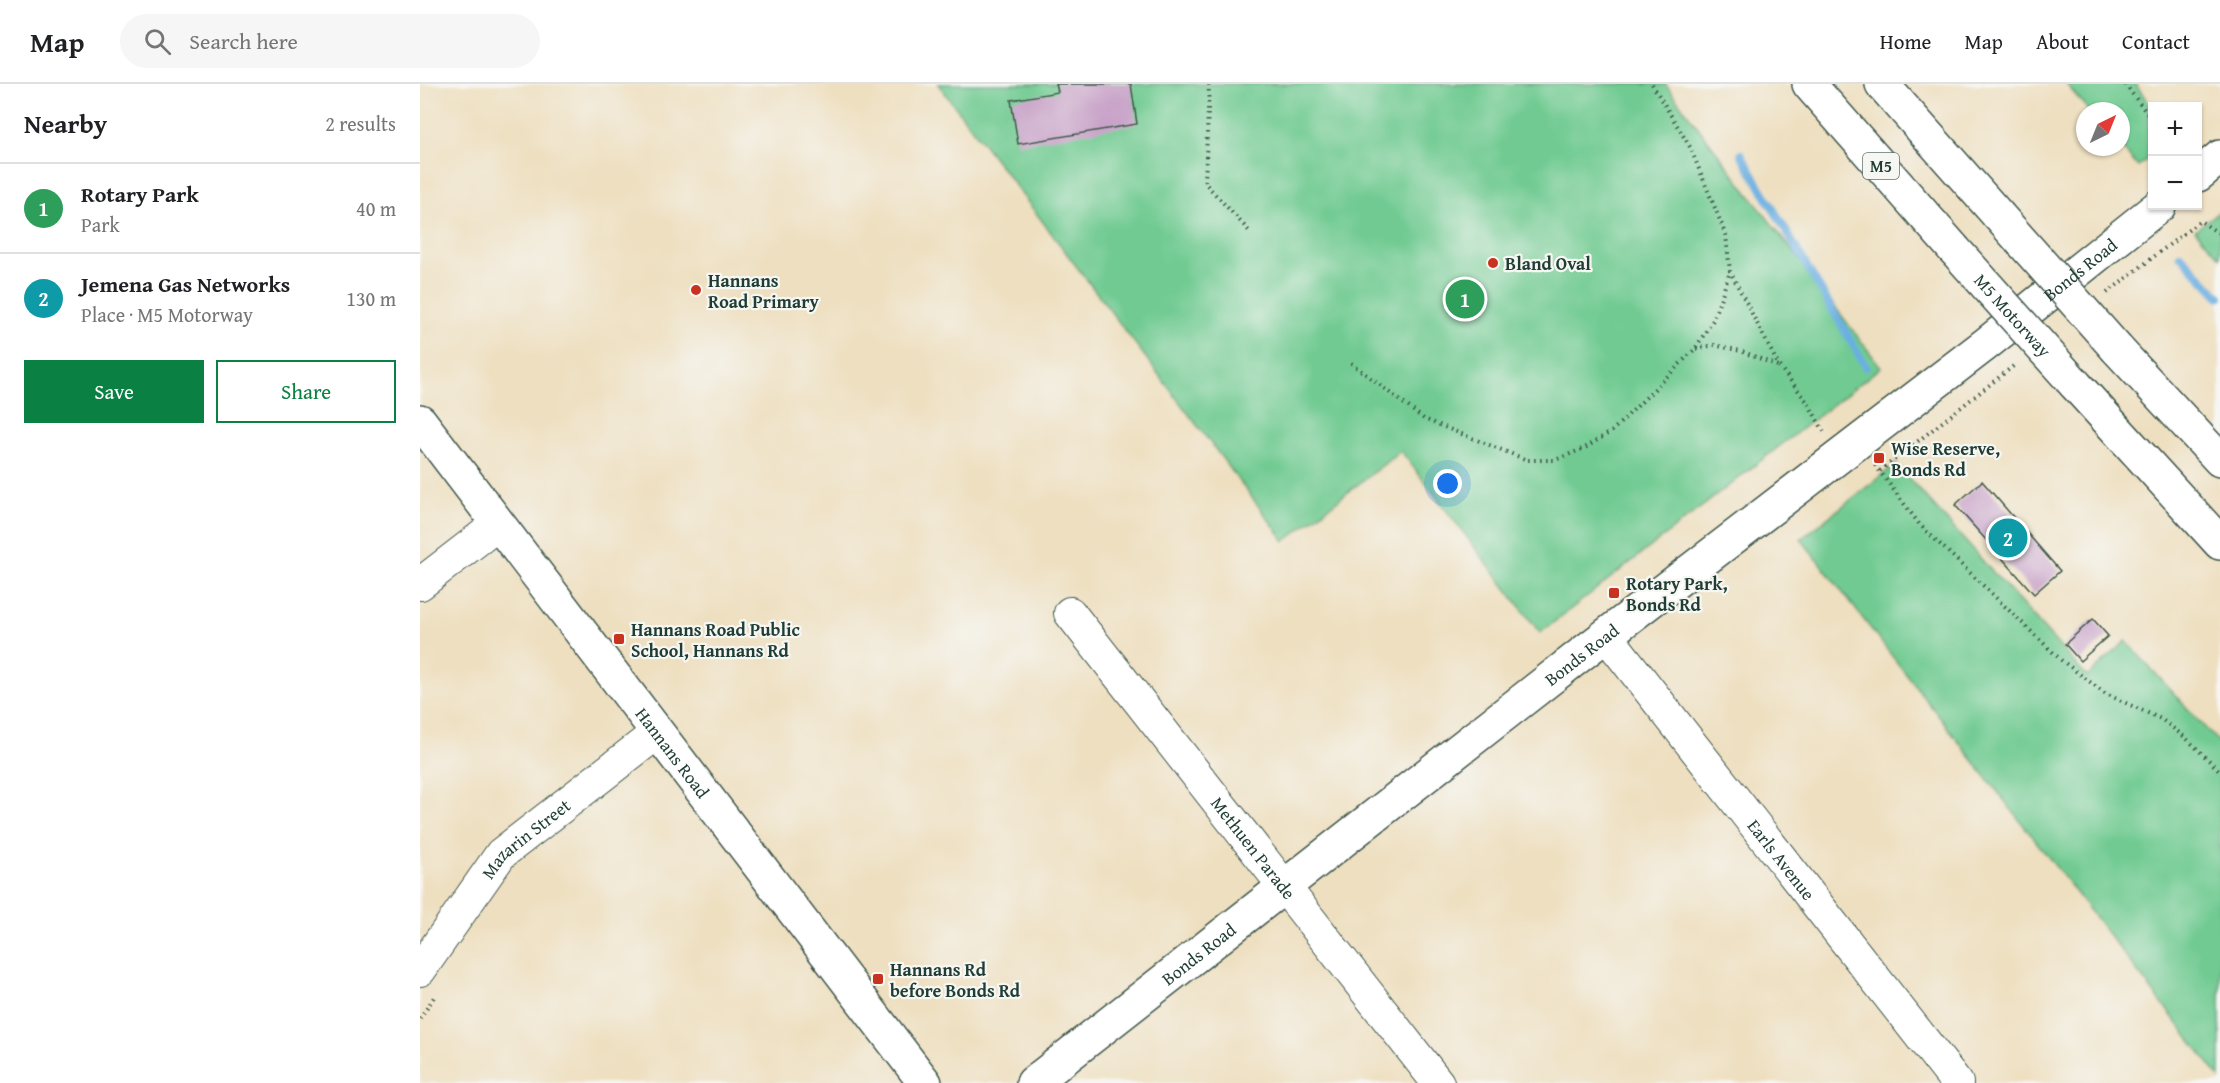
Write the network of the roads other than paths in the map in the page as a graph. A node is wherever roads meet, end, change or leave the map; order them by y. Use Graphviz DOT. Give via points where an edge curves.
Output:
graph roads {
  1 [pos="1809,84"];
  2 [pos="1882,84"];
  3 [pos="1894,84"];
  4 [pos="2220,157"];
  5 [pos="2202,172"];
  6 [pos="2154,210"];
  7 [pos="1998,215"];
  8 [pos="420,421"];
  9 [pos="2220,460"];
  10 [pos="498,524"];
  11 [pos="2220,543"];
  12 [pos="420,584"];
  13 [pos="1070,613"];
  14 [pos="1606,635"];
  15 [pos="657,733"];
  16 [pos="1285,887"];
  17 [pos="430,979"];
  18 [pos="925,1083"];
  19 [pos="1033,1083"];
  20 [pos="1438,1083"];
  21 [pos="1957,1083"];
  1 -- 11 [label="main road, M5 Motorway / M5, bridge"];
  2 -- 7 [label="main road"];
  3 -- 7 [label="main road"];
  4 -- 5 [label="main road"];
  6 -- 14 [label="main road, Bonds Road"];
  7 -- 9 [label="main road, bridge"];
  8 -- 10 [label="main road, Hannans Road"];
  10 -- 12 [label="street"];
  10 -- 15 [label="main road, Hannans Road"];
  13 -- 16 [label="street, Methuen Parade"];
  14 -- 16 [label="main road, Bonds Road"];
  14 -- 21 [label="street, Earls Avenue"];
  15 -- 17 [label="street, Mazarin Street" via="501,854"];
  15 -- 18 [label="main road, Hannans Road"];
  16 -- 19 [label="main road, Bonds Road"];
  16 -- 20 [label="street, Methuen Parade"];
}
